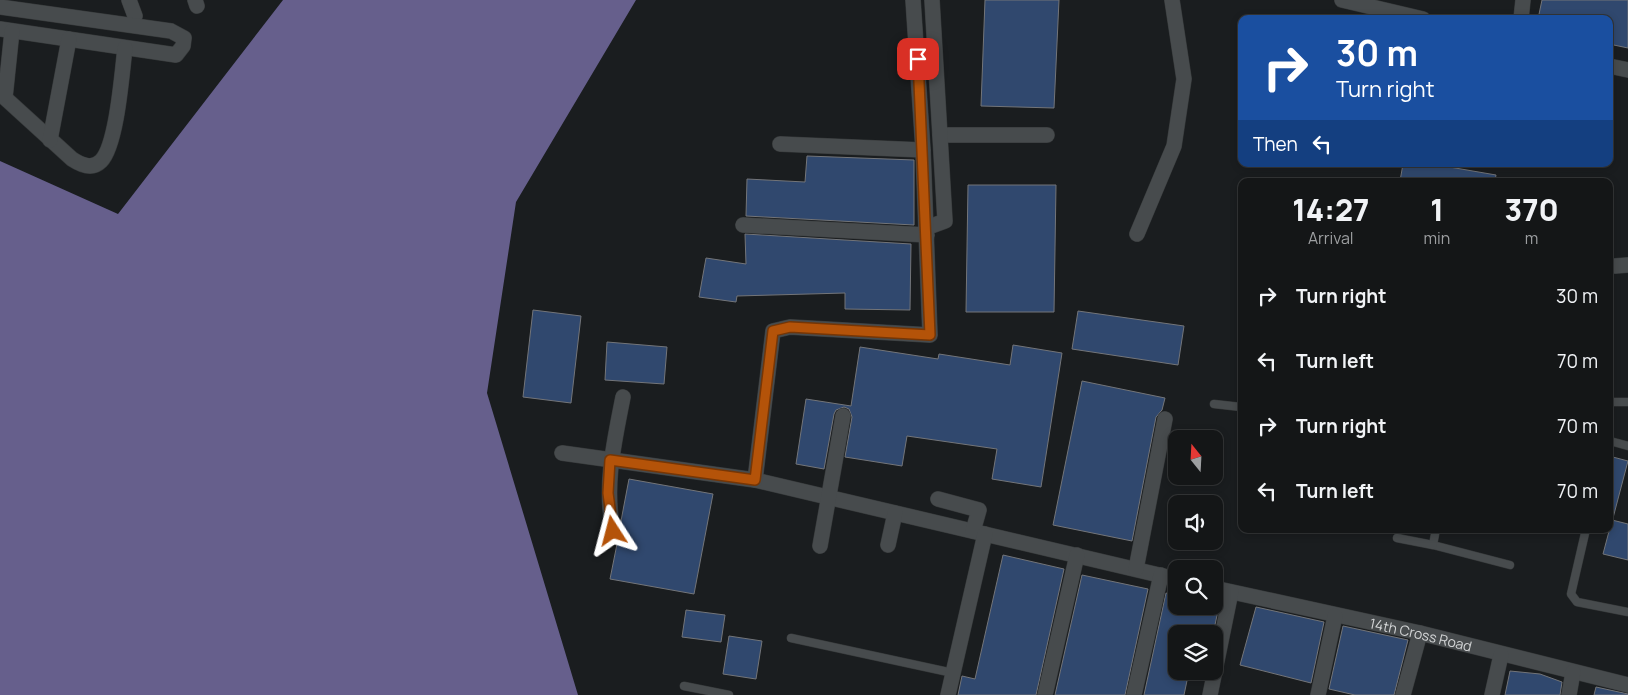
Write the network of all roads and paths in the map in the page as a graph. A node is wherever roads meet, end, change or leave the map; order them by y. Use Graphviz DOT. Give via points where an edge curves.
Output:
graph roads {
  1 [pos="129,0"];
  2 [pos="913,0"];
  3 [pos="932,0"];
  4 [pos="1172,0"];
  5 [pos="1342,0"];
  6 [pos="1523,0"];
  7 [pos="0,7"];
  8 [pos="1383,9"];
  9 [pos="1407,15"];
  10 [pos="1521,15"];
  11 [pos="135,16"];
  12 [pos="6,30"];
  13 [pos="69,39"];
  14 [pos="125,48"];
  15 [pos="1613,67"];
  16 [pos="1628,70"];
  17 [pos="1047,135"];
  18 [pos="940,136"];
  19 [pos="50,140"];
  20 [pos="780,144"];
  21 [pos="923,150"];
  22 [pos="743,225"];
  23 [pos="927,232"];
  24 [pos="1137,234"];
  25 [pos="623,398"];
  26 [pos="1613,402"];
  27 [pos="1628,402"];
  28 [pos="1214,404"];
  29 [pos="1238,407"];
  30 [pos="843,416"];
  31 [pos="1165,419"];
  32 [pos="1613,443"];
  33 [pos="1628,446"];
  34 [pos="562,453"];
  35 [pos="610,460"];
  36 [pos="755,480"];
  37 [pos="829,497"];
  38 [pos="938,498"];
  39 [pos="895,513"];
  40 [pos="613,531"];
  41 [pos="979,533"];
  42 [pos="1435,533"];
  43 [pos="1585,533"];
  44 [pos="1397,538"];
  45 [pos="888,545"];
  46 [pos="1433,545"];
  47 [pos="820,546"];
  48 [pos="1077,556"];
  49 [pos="1510,565"];
  50 [pos="1136,569"];
  51 [pos="1161,575"];
  52 [pos="1168,577"];
  53 [pos="1223,590"];
  54 [pos="1231,592"];
  55 [pos="1628,612"];
  56 [pos="1335,616"];
  57 [pos="1420,633"];
  58 [pos="791,638"];
  59 [pos="1501,655"];
  60 [pos="1573,672"];
  61 [pos="953,673"];
  62 [pos="1628,685"];
  63 [pos="684,686"];
  64 [pos="729,695"];
  65 [pos="948,695"];
  66 [pos="1045,695"];
  67 [pos="1134,695"];
  68 [pos="1210,695"];
  69 [pos="1318,695"];
  70 [pos="1404,695"];
  71 [pos="1492,695"];
  72 [pos="1569,695"];
  1 -- 11 [label="street"];
  2 -- 21 [label="street"];
  3 -- 18 [label="street"];
  4 -- 24 [label="street" via="1183,88 1174,146"];
  5 -- 8 [label="street"];
  6 -- 10 [label="street"];
  7 -- 14 [label="street" via="171,31 184,38 183,46 176,55"];
  8 -- 9 [label="street"];
  12 -- 13 [label="street"];
  12 -- 19 [label="street" via="4,98"];
  13 -- 14 [label="street"];
  13 -- 19 [label="street"];
  14 -- 19 [label="street" via="113,131 101,161 83,166"];
  15 -- 16 [label="street"];
  17 -- 18 [label="street"];
  18 -- 23 [label="street" via="944,221"];
  20 -- 21 [label="street"];
  21 -- 23 [label="street"];
  22 -- 23 [label="street"];
  23 -- 36 [label="street" via="930,335 790,327 773,331"];
  25 -- 35 [label="street"];
  26 -- 27 [label="lane"];
  28 -- 29 [label="lane"];
  30 -- 37 [label="street"];
  31 -- 50 [label="street"];
  32 -- 33 [label="lane"];
  34 -- 35 [label="street"];
  35 -- 36 [label="street"];
  35 -- 40 [label="street" via="608,493"];
  36 -- 37 [label="street"];
  37 -- 39 [label="street"];
  37 -- 47 [label="street"];
  38 -- 41 [label="street" via="979,510"];
  39 -- 41 [label="street"];
  39 -- 45 [label="street"];
  41 -- 48 [label="street"];
  41 -- 61 [label="street"];
  42 -- 46 [label="lane"];
  43 -- 55 [label="lane" via="1571,594 1577,602"];
  44 -- 46 [label="lane"];
  46 -- 49 [label="lane"];
  48 -- 50 [label="street"];
  48 -- 66 [label="street"];
  50 -- 51 [label="street"];
  51 -- 52 [label="street"];
  51 -- 67 [label="street"];
  53 -- 54 [label="street, 14th Cross Road"];
  54 -- 56 [label="street, 14th Cross Road"];
  54 -- 68 [label="street"];
  56 -- 57 [label="street, 14th Cross Road"];
  56 -- 69 [label="street"];
  57 -- 59 [label="street, 14th Cross Road"];
  57 -- 70 [label="street"];
  58 -- 61 [label="lane"];
  59 -- 60 [label="street, 14th Cross Road"];
  59 -- 71 [label="street"];
  60 -- 62 [label="street, 14th Cross Road"];
  60 -- 72 [label="street"];
  61 -- 65 [label="street"];
  63 -- 64 [label="lane"];
}
